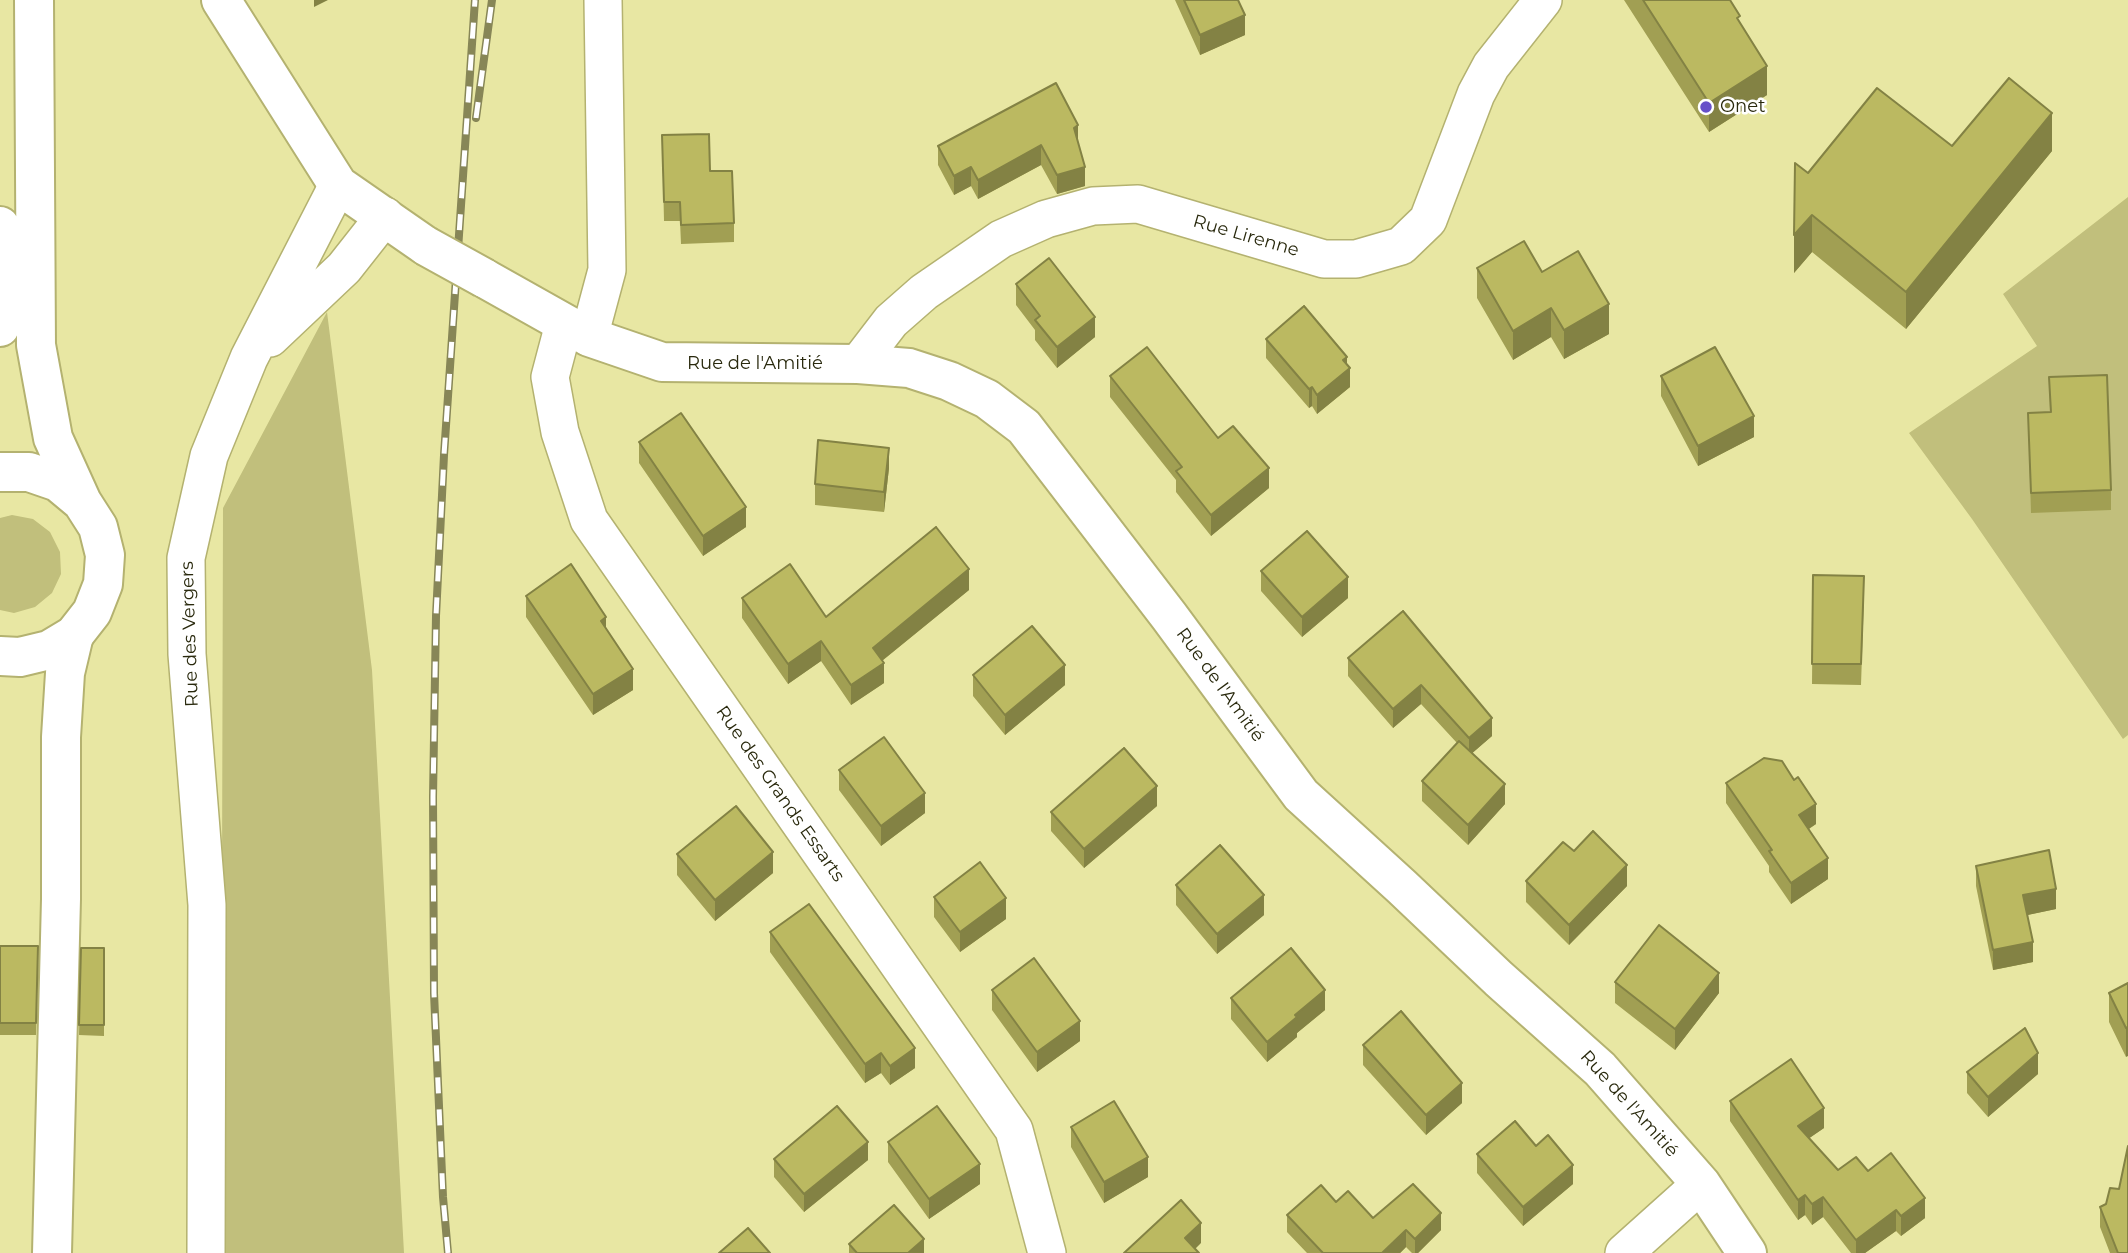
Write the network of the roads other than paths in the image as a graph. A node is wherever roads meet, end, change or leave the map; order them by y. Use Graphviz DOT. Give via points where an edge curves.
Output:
graph roads {
  1 [pos="34,0"];
  2 [pos="221,0"];
  3 [pos="603,0"];
  4 [pos="1543,0"];
  5 [pos="338,185"];
  6 [pos="385,216"];
  7 [pos="0,226"];
  8 [pos="0,327"];
  9 [pos="577,330"];
  10 [pos="249,358"];
  11 [pos="858,365"];
  12 [pos="0,472"];
  13 [pos="82,502"];
  14 [pos="74,635"];
  15 [pos="0,656"];
  16 [pos="1701,1184"];
  17 [pos="52,1253"];
  18 [pos="206,1253"];
  19 [pos="1047,1253"];
  20 [pos="1624,1253"];
  21 [pos="1747,1253"];
  1 -- 13 [label="main road" via="36,345 53,438"];
  2 -- 5 [label="main road, Rue de l'Amitié"];
  3 -- 9 [label="street" via="607,270"];
  4 -- 11 [label="street, Rue Lirenne" via="1492,66 1476,94 1428,220 1401,246 1356,259 1324,259 1138,204 1093,206 1046,219 1001,239 924,292 891,321"];
  5 -- 6 [label="main road, Rue de l'Amitié"];
  5 -- 10 [label="street, Rue des Vergers"];
  6 -- 9 [label="main road, Rue de l'Amitié, bridge" via="426,246"];
  6 -- 10 [label="street" via="344,268"];
  7 -- 8 [label="main road"];
  9 -- 11 [label="main road, Rue de l'Amitié" via="662,362"];
  9 -- 19 [label="street, Rue des Grands Essarts" via="550,377 560,432 589,520 1014,1129"];
  10 -- 18 [label="street, Rue des Vergers" via="209,456 186,558 187,654 207,905"];
  11 -- 16 [label="main road, Rue de l'Amitié" via="909,368 949,381 987,399 1024,427 1301,795 1601,1069"];
  12 -- 13 [label="main road" via="29,472 58,482"];
  13 -- 14 [label="main road" via="98,527 105,555 103,584 92,612"];
  14 -- 15 [label="main road" via="48,650"];
  14 -- 17 [label="main road" via="65,673 61,737"];
  16 -- 20 [label="street"];
  16 -- 21 [label="main road, Rue de l'Amitié"];
}
